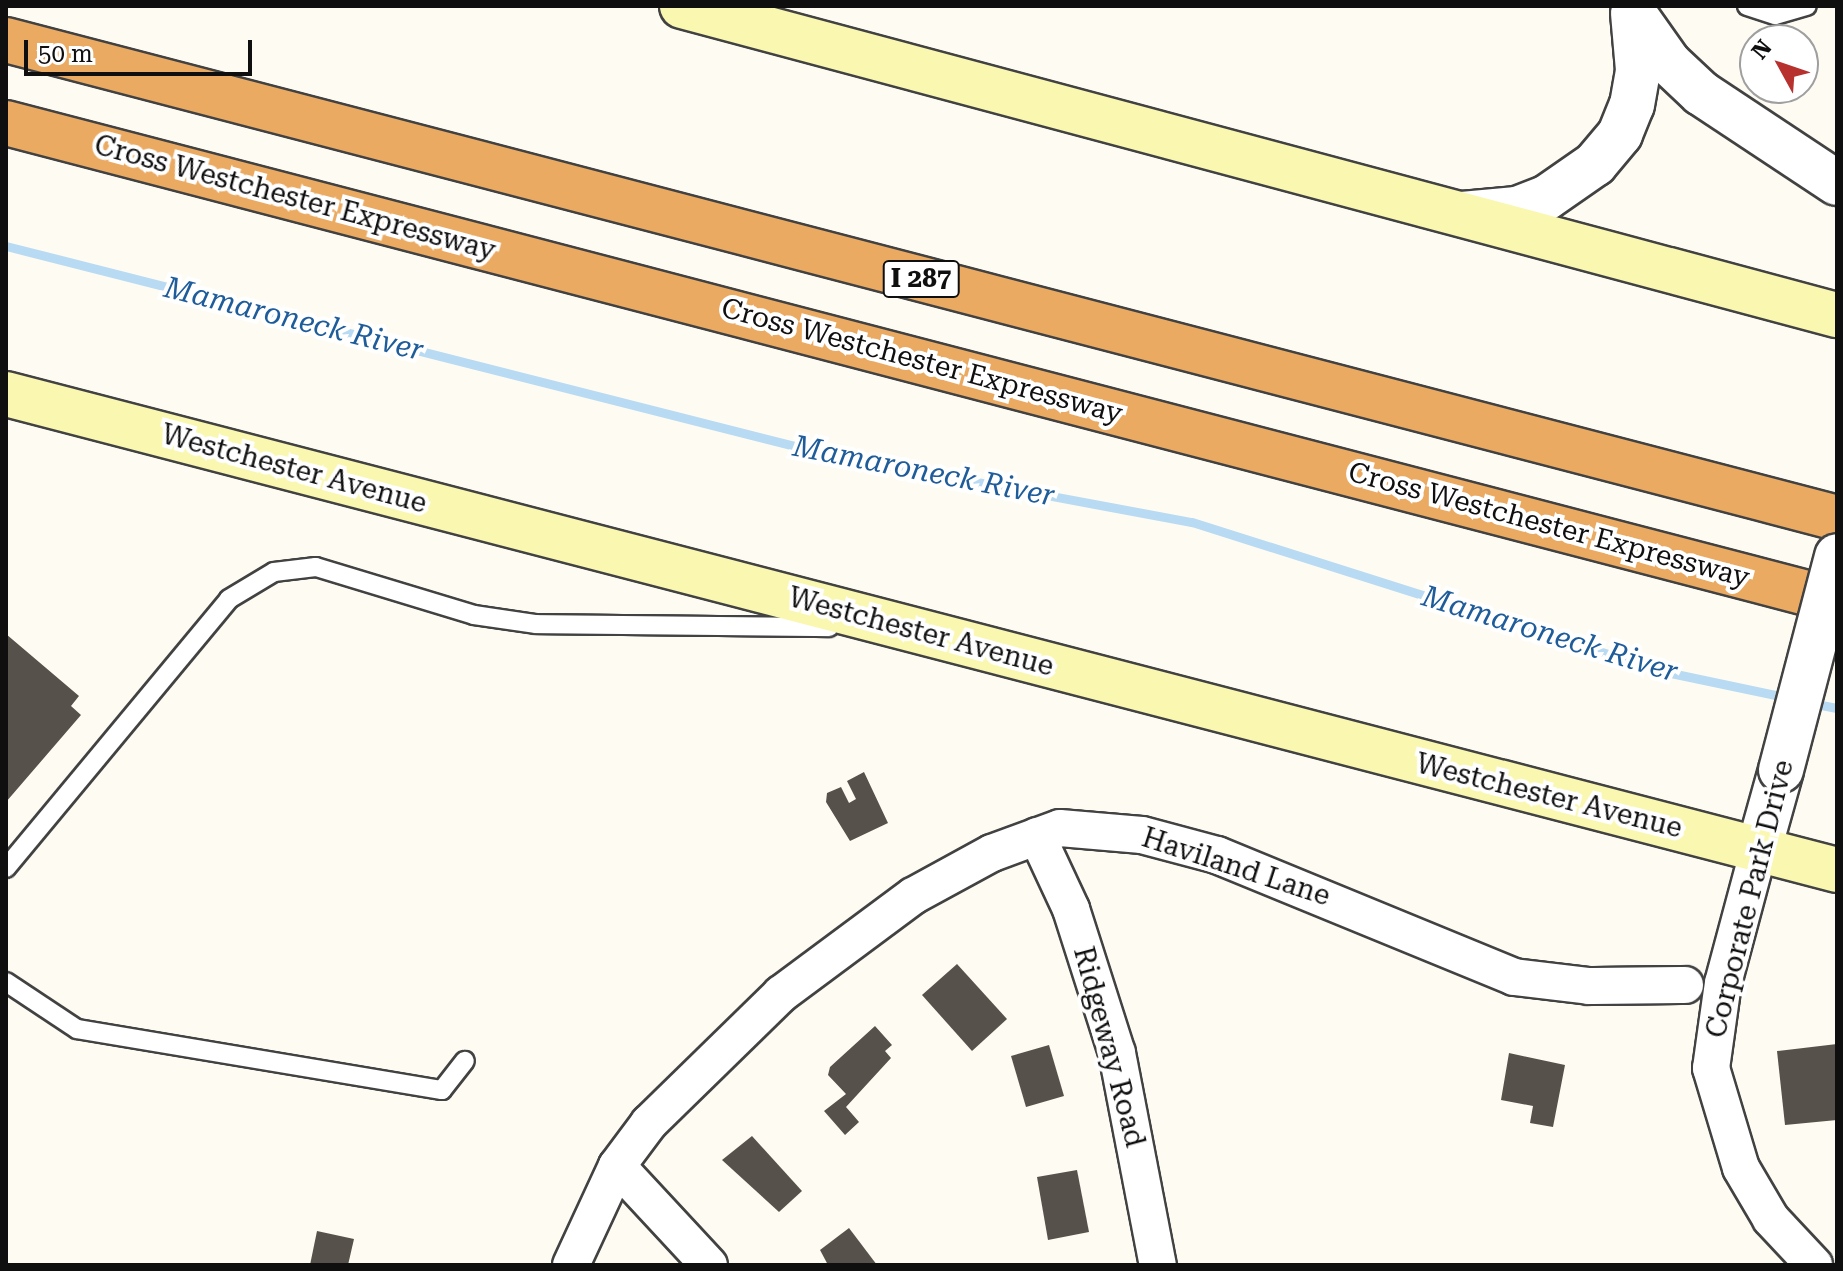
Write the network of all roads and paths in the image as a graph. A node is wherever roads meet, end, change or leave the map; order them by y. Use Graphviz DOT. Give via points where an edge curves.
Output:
graph roads {
  1 [pos="1747,6"];
  2 [pos="1807,6"];
  3 [pos="691,8"];
  4 [pos="1632,9"];
  5 [pos="6,40"];
  6 [pos="6,123"];
  7 [pos="1826,174"];
  8 [pos="1462,214"];
  9 [pos="1837,315"];
  10 [pos="6,394"];
  11 [pos="1837,518"];
  12 [pos="1837,556"];
  13 [pos="1837,601"];
  14 [pos="941,637"];
  15 [pos="1037,836"];
  16 [pos="1759,849"];
  17 [pos="6,868"];
  18 [pos="1837,870"];
  19 [pos="6,982"];
  20 [pos="1685,985"];
  21 [pos="465,1061"];
  22 [pos="617,1166"];
  23 [pos="571,1265"];
  24 [pos="709,1265"];
  25 [pos="1158,1265"];
  26 [pos="1814,1265"];
  1 -- 2 [label="lane" via="1775,15"];
  3 -- 8 [label="main road"];
  4 -- 7 [label="street" via="1669,63 1701,93"];
  4 -- 8 [label="street" via="1638,70 1620,134 1595,164 1546,198 1517,209"];
  5 -- 11 [label="highway, I 287"];
  6 -- 13 [label="highway, Cross Westchester Expressway"];
  8 -- 9 [label="main road"];
  10 -- 14 [label="main road, Westchester Avenue"];
  12 -- 16 [label="street, Corporate Park Drive, bridge"];
  14 -- 16 [label="main road, Westchester Avenue"];
  14 -- 17 [label="lane" via="786,623 662,628 536,624 474,615 316,567 274,572 229,599"];
  15 -- 20 [label="street, Haviland Lane" via="1093,828 1217,855 1337,899 1514,977 1589,986"];
  15 -- 22 [label="street, Haviland Lane" via="913,896 781,994 701,1069"];
  15 -- 25 [label="street, Ridgeway Road" via="1071,909 1117,1053"];
  16 -- 18 [label="main road, Westchester Avenue"];
  16 -- 26 [label="street, Corporate Park Drive" via="1723,983 1711,1068 1741,1168 1771,1219"];
  19 -- 21 [label="lane" via="77,1029 442,1090"];
  22 -- 23 [label="street, Haviland Lane"];
  22 -- 24 [label="street"];
}
